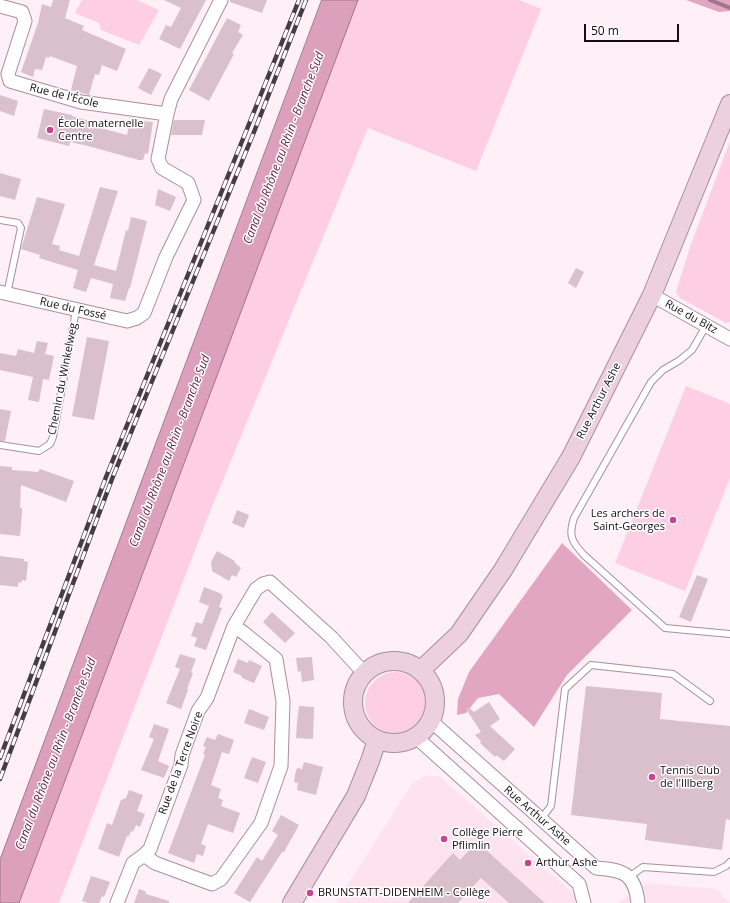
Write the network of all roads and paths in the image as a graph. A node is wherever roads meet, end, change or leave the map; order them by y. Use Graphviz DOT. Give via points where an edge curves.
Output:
graph roads {
  1 [pos="221,0"];
  2 [pos="0,6"];
  3 [pos="730,104"];
  4 [pos="167,114"];
  5 [pos="0,220"];
  6 [pos="3,293"];
  7 [pos="652,295"];
  8 [pos="76,310"];
  9 [pos="706,326"];
  10 [pos="730,339"];
  11 [pos="0,445"];
  12 [pos="234,626"];
  13 [pos="730,634"];
  14 [pos="421,670"];
  15 [pos="364,673"];
  16 [pos="710,701"];
  17 [pos="431,721"];
  18 [pos="416,737"];
  19 [pos="377,740"];
  20 [pos="541,819"];
  21 [pos="144,855"];
  22 [pos="730,862"];
  23 [pos="629,877"];
  24 [pos="117,903"];
  25 [pos="292,903"];
  26 [pos="584,903"];
  27 [pos="638,903"];
  1 -- 4 [label="street" via="171,99"];
  2 -- 4 [label="street, Rue de l'École" via="22,12 25,21 8,74 10,81 81,102"];
  3 -- 7 [label="main road, Rue Arthur Ashe"];
  4 -- 8 [label="street, Rue du Fossé" via="158,159 162,168 188,183 194,200 166,257 144,313 127,321"];
  5 -- 6 [label="lane" via="18,223 21,228"];
  6 -- 8 [label="street, Rue du Fossé"];
  7 -- 9 [label="street, Rue du Bitz"];
  7 -- 14 [label="main road, Rue Arthur Ashe" via="571,457 503,570 459,634"];
  8 -- 11 [label="lane, Chemin du Winkelweg" via="50,444 39,451"];
  9 -- 10 [label="street, Rue du Bitz"];
  9 -- 13 [label="lane" via="692,350 663,370 651,382 570,529 571,538 584,555 665,628"];
  12 -- 15 [label="street, Rue de la Terre Noire" via="256,589 270,582 331,637"];
  12 -- 21 [label="street, Rue de la Terre Noire" via="207,698 198,711 150,849"];
  12 -- 21 [label="street" via="276,659 283,701 281,766 261,823 221,879 212,884 155,863"];
  14 -- 15 [label="main road" via="404,661 394,660 380,663"];
  14 -- 17 [label="main road" via="427,676 436,697"];
  15 -- 19 [label="main road" via="354,692 354,714 365,731"];
  16 -- 20 [label="lane" via="673,674 590,665 565,689 551,806"];
  17 -- 18 [label="main road"];
  17 -- 20 [label="street, Rue Arthur Ashe"];
  18 -- 19 [label="main road" via="397,743"];
  18 -- 26 [label="street, Rue Arthur Ashe" via="579,884"];
  19 -- 25 [label="main road" via="356,796"];
  20 -- 23 [label="street, Rue Arthur Ashe" via="596,868 614,869"];
  21 -- 24 [label="street, Rue de la Terre Noire" via="133,863"];
  22 -- 23 [label="lane" via="714,872 643,867"];
  23 -- 27 [label="street" via="636,888"];
}
